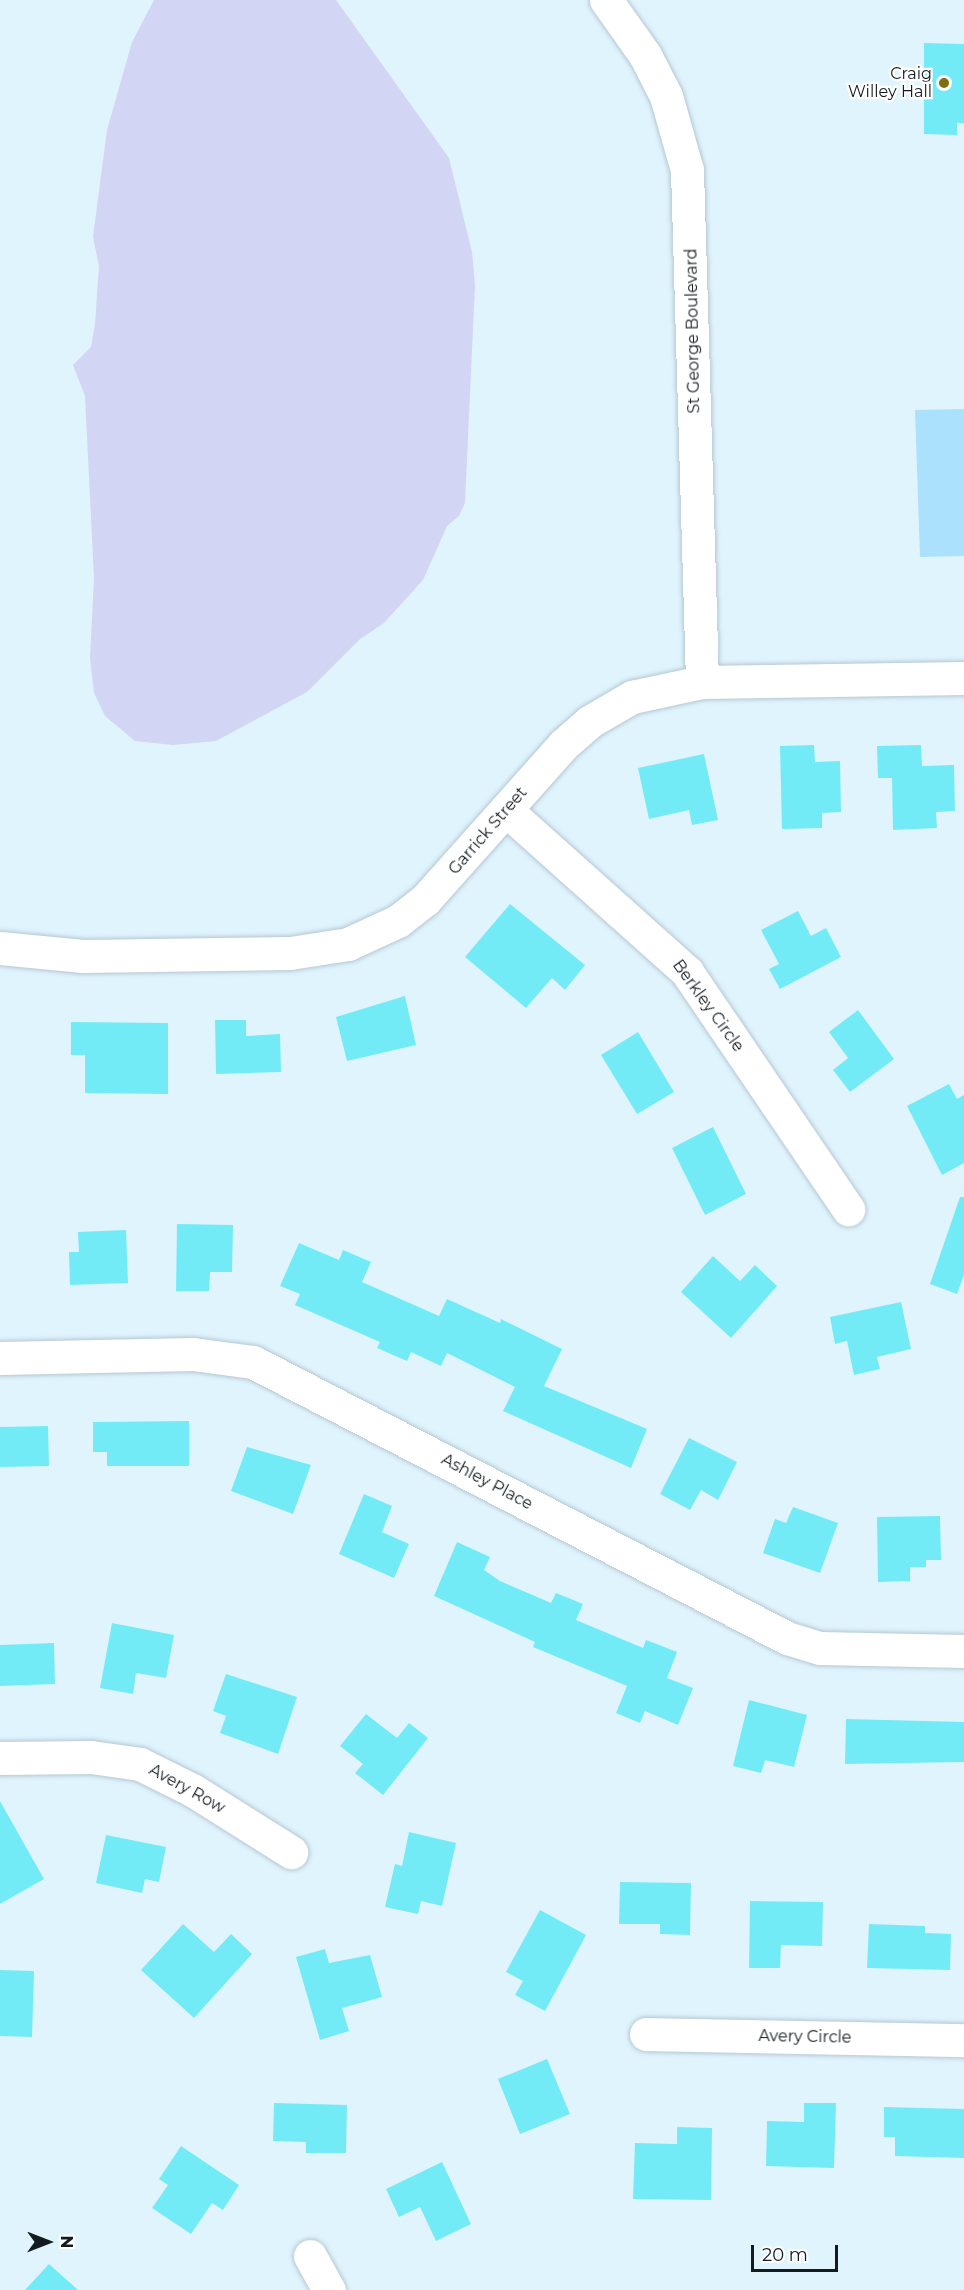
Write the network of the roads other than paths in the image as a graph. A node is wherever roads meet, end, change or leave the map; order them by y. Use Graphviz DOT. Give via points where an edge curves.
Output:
graph roads {
  1 [pos="606,0"];
  2 [pos="964,678"];
  3 [pos="702,682"];
  4 [pos="506,810"];
  5 [pos="0,948"];
  6 [pos="848,1209"];
  7 [pos="0,1358"];
  8 [pos="964,1651"];
  9 [pos="0,1758"];
  10 [pos="291,1852"];
  11 [pos="646,2034"];
  12 [pos="964,2040"];
  13 [pos="310,2256"];
  14 [pos="329,2290"];
  1 -- 3 [label="street, St George Boulevard" via="661,85 675,118 687,170"];
  2 -- 3 [label="street, Garrick Street"];
  3 -- 4 [label="street, Garrick Street" via="651,691 608,709 563,745"];
  4 -- 5 [label="street, Garrick Street" via="425,900 398,921 348,944 290,953 83,956"];
  4 -- 6 [label="street, Berkley Circle" via="687,972"];
  7 -- 8 [label="street, Ashley Place" via="193,1354 253,1362 787,1638 820,1648"];
  9 -- 10 [label="street, Avery Row" via="92,1757 140,1764 194,1791"];
  11 -- 12 [label="street, Avery Circle"];
  13 -- 14 [label="street"];
}
